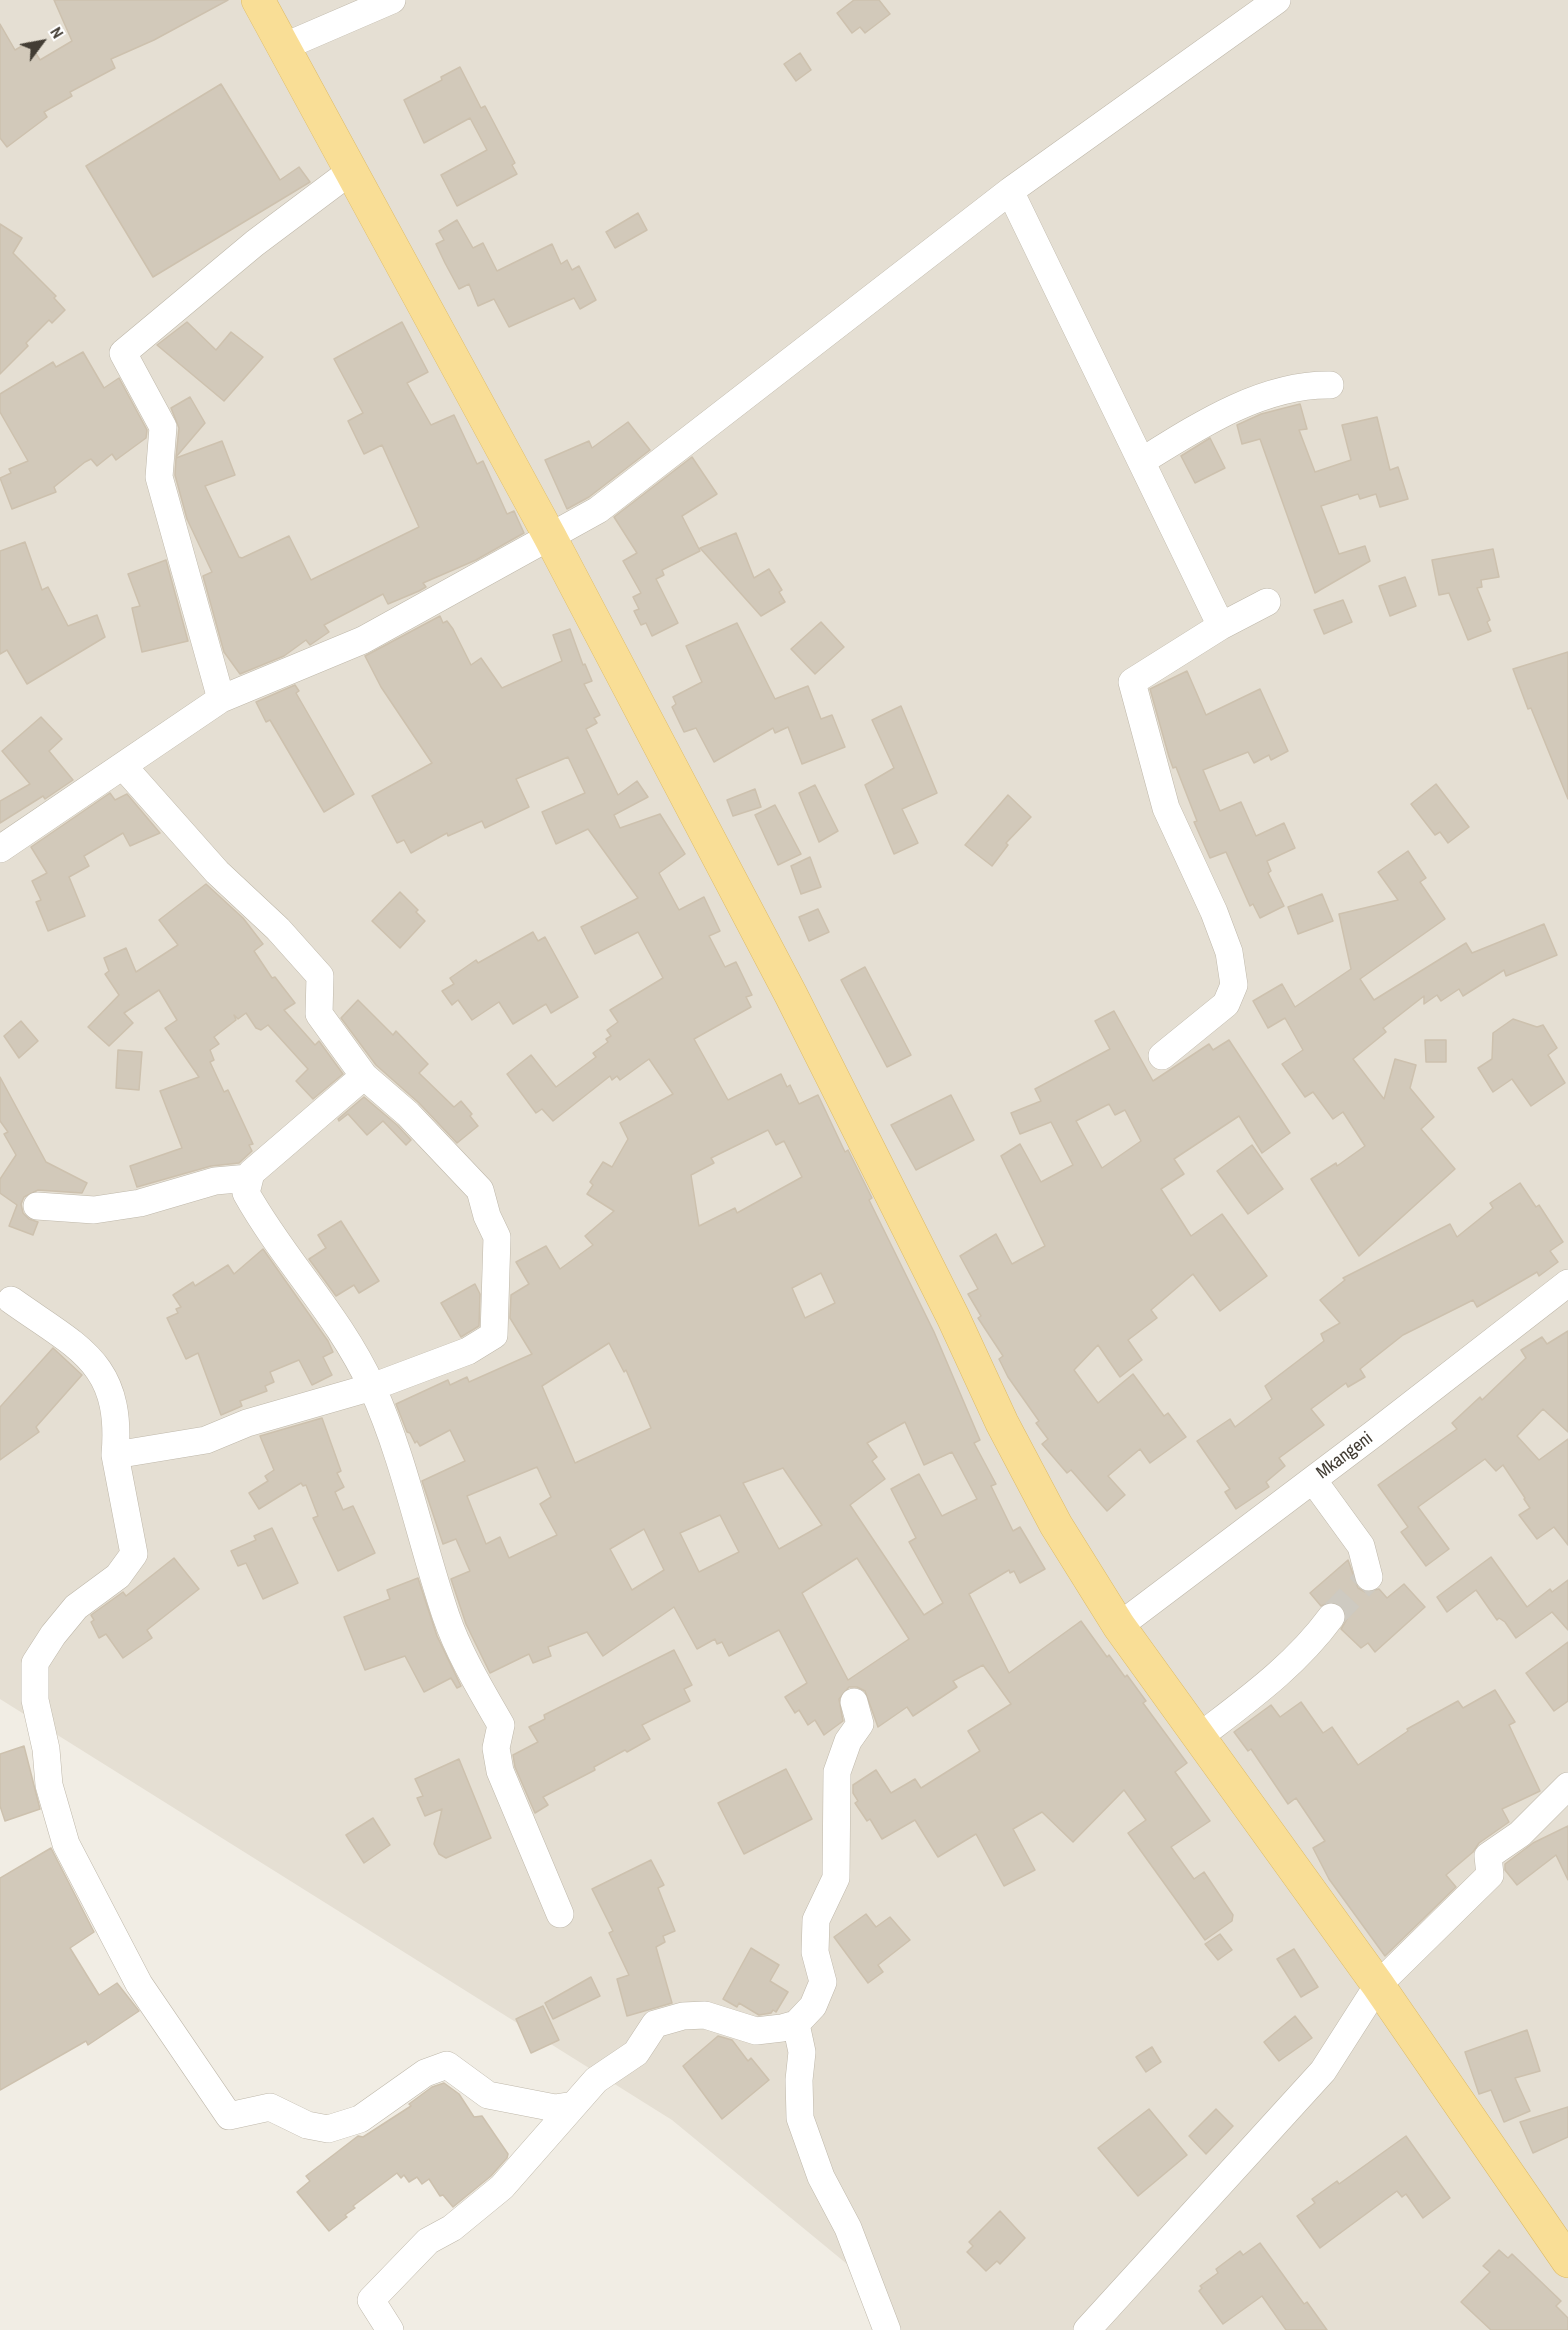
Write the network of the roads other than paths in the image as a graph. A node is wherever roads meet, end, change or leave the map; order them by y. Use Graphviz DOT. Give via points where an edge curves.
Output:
graph roads {
  1 [pos="258,0"];
  2 [pos="392,0"];
  3 [pos="1277,0"];
  4 [pos="283,47"];
  5 [pos="351,171"];
  6 [pos="1010,191"];
  7 [pos="1330,385"];
  8 [pos="1142,461"];
  9 [pos="549,535"];
  10 [pos="1268,603"];
  11 [pos="1221,626"];
  12 [pos="221,699"];
  13 [pos="123,766"];
  14 [pos="0,849"];
  15 [pos="1162,1056"];
  16 [pos="364,1076"];
  17 [pos="249,1178"];
  18 [pos="37,1206"];
  19 [pos="1568,1283"];
  20 [pos="11,1299"];
  21 [pos="372,1387"];
  22 [pos="115,1455"];
  23 [pos="1313,1480"];
  24 [pos="1369,1577"];
  25 [pos="1331,1617"];
  26 [pos="1119,1626"];
  27 [pos="855,1702"];
  28 [pos="1199,1737"];
  29 [pos="1568,1786"];
  30 [pos="560,1914"];
  31 [pos="1378,1985"];
  32 [pos="796,2024"];
  33 [pos="574,2104"];
  34 [pos="1568,2261"];
  35 [pos="390,2330"];
  36 [pos="887,2330"];
  37 [pos="1087,2330"];
  1 -- 4 [label="main road"];
  2 -- 4 [label="street"];
  3 -- 6 [label="street"];
  4 -- 5 [label="main road"];
  5 -- 9 [label="main road"];
  5 -- 12 [label="street" via="255,243 123,352 163,427 159,477"];
  6 -- 8 [label="street"];
  6 -- 9 [label="street" via="621,493 598,510"];
  7 -- 8 [label="street" via="1309,385 1255,399 1193,429"];
  8 -- 11 [label="street"];
  9 -- 12 [label="street" via="363,640"];
  9 -- 26 [label="main road" via="797,1006 1002,1423 1056,1525"];
  10 -- 11 [label="street"];
  11 -- 15 [label="street" via="1132,682 1166,808 1214,912 1229,952 1234,986 1226,1004"];
  12 -- 13 [label="street"];
  13 -- 14 [label="street"];
  13 -- 16 [label="street" via="217,872 278,929 320,976 319,1014"];
  16 -- 17 [label="street" via="264,1160"];
  16 -- 21 [label="street" via="408,1114 480,1190 497,1237 494,1335 468,1351"];
  17 -- 18 [label="street" via="215,1181 140,1203 94,1210"];
  17 -- 21 [label="street" via="246,1193 261,1220 342,1329"];
  19 -- 23 [label="street, Mkangeni"];
  20 -- 22 [label="street" via="94,1360 110,1389 117,1428"];
  21 -- 22 [label="street" via="247,1423 206,1440"];
  21 -- 30 [label="street" via="405,1475 446,1617 501,1725 496,1748 500,1771"];
  22 -- 33 [label="street" via="134,1554 118,1576 76,1607 35,1663 35,1700 49,1785 66,1844 139,1984 229,2116 270,2107 307,2125 328,2129 360,2120 425,2073 447,2065 488,2095 555,2108"];
  23 -- 24 [label="street" via="1361,1546"];
  23 -- 26 [label="street, Mkangeni"];
  25 -- 28 [label="street" via="1312,1643 1275,1678"];
  26 -- 28 [label="main road"];
  27 -- 32 [label="street" via="860,1724 848,1741 837,1772 836,1878 816,1920 815,1952 823,1982 813,2006"];
  28 -- 31 [label="main road"];
  29 -- 31 [label="street" via="1520,1834 1488,1856 1490,1875"];
  31 -- 34 [label="main road"];
  31 -- 37 [label="street" via="1323,2071"];
  32 -- 33 [label="street" via="756,2031 705,2015 656,2024 636,2053 596,2080"];
  32 -- 36 [label="street" via="802,2052 800,2118"];
  33 -- 35 [label="street" via="502,2187 452,2228 428,2241 371,2300"];
}
